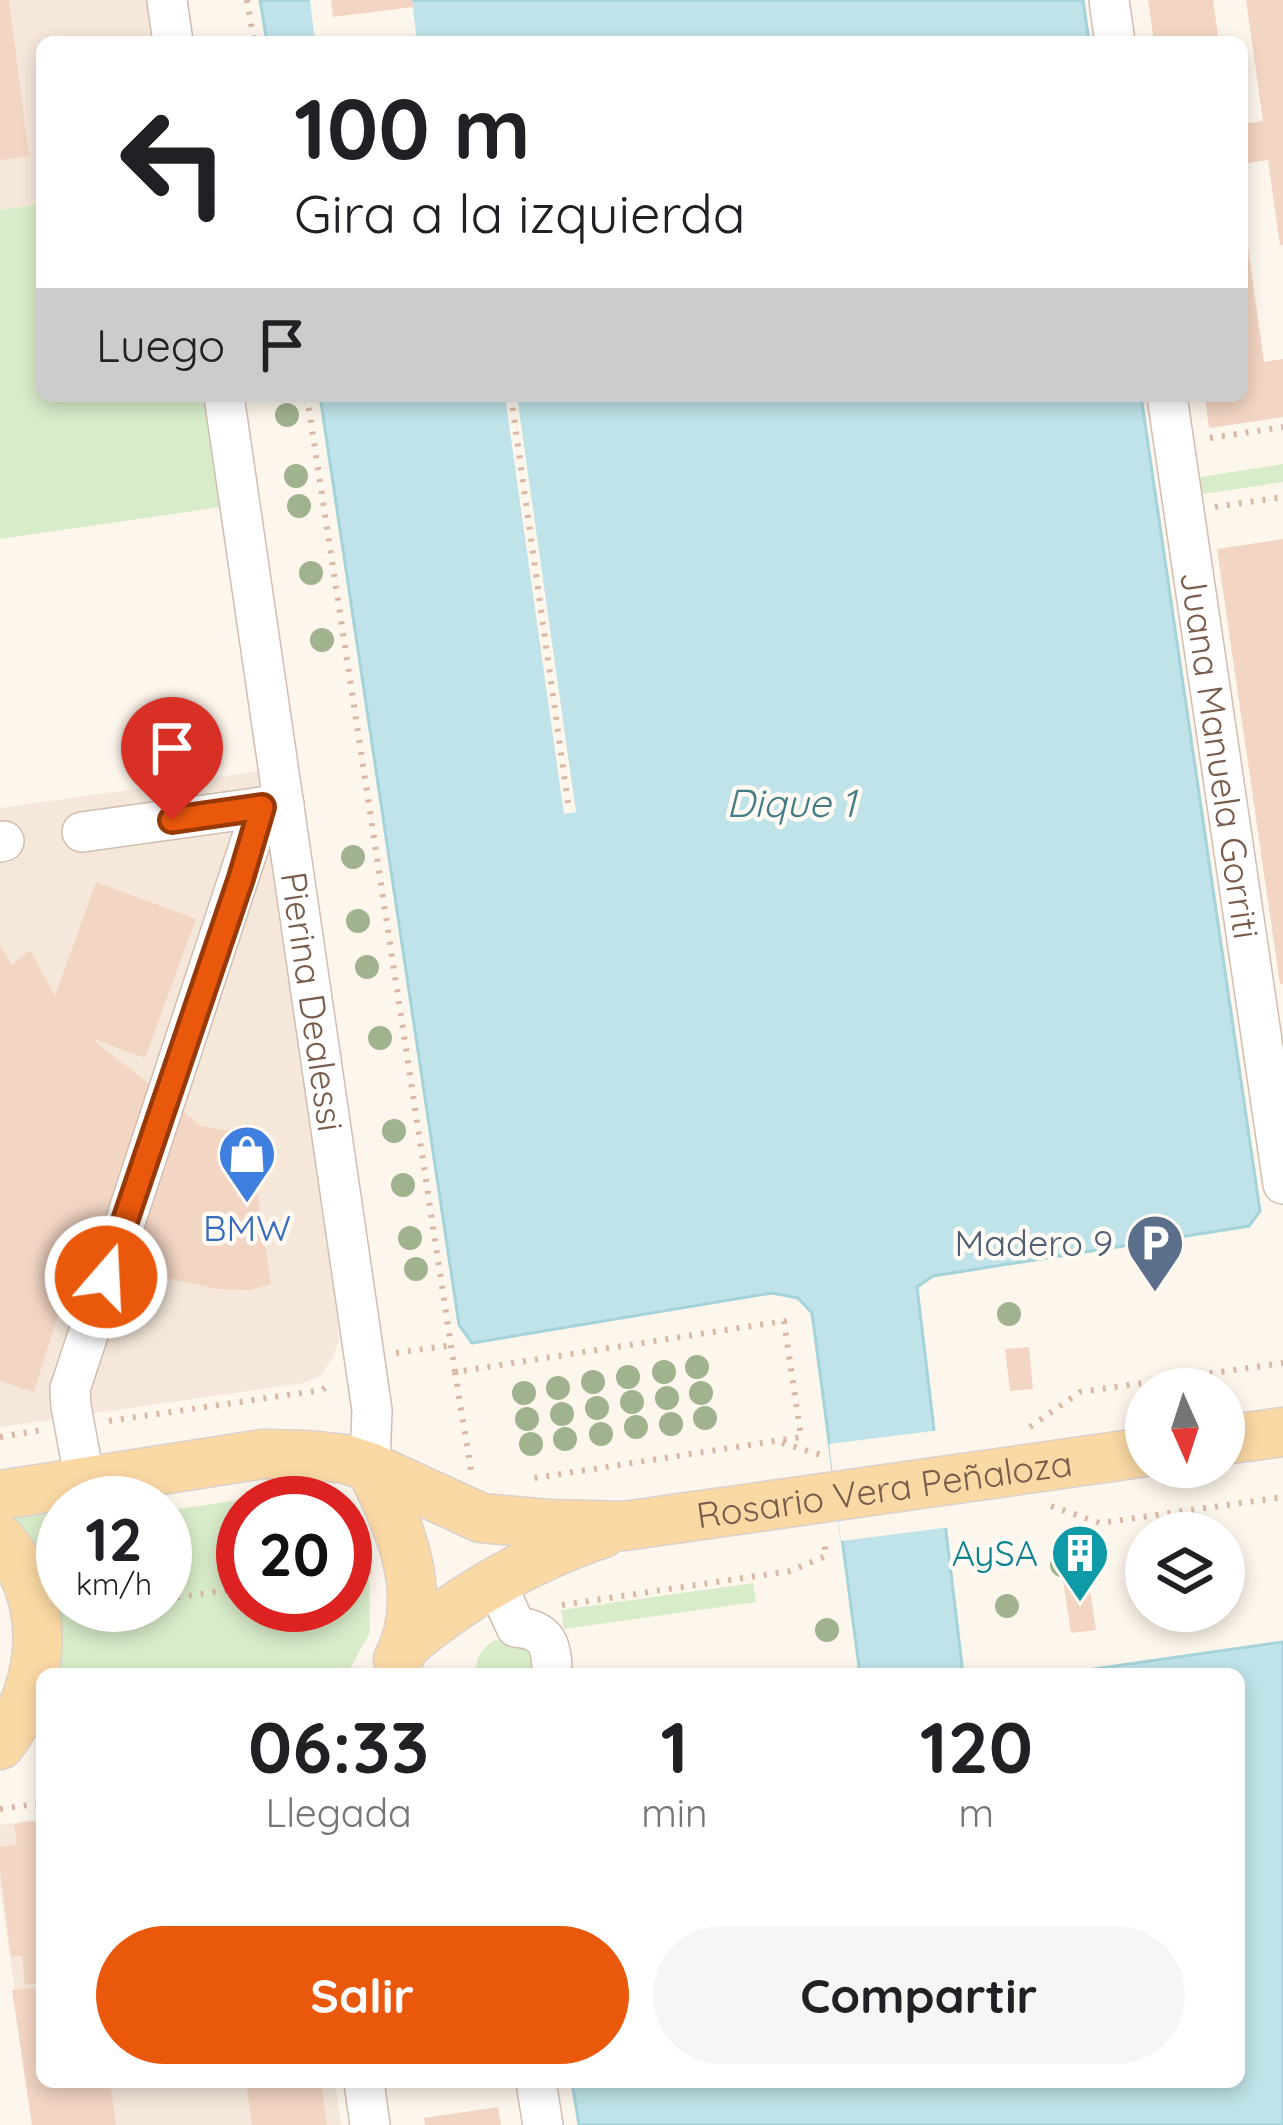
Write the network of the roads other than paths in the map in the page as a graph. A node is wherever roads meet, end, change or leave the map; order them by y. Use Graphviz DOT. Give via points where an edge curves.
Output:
graph roads {
  1 [pos="166,0"];
  2 [pos="1109,0"];
  3 [pos="172,36"];
  4 [pos="1114,36"];
  5 [pos="225,402"];
  6 [pos="1168,402"];
  7 [pos="273,805"];
  8 [pos="82,832"];
  9 [pos="1283,1184"];
  10 [pos="1283,1432"];
  11 [pos="1245,1438"];
  12 [pos="1125,1455"];
  13 [pos="370,1467"];
  14 [pos="84,1476"];
  15 [pos="123,1476"];
  16 [pos="36,1489"];
  17 [pos="0,1495"];
  18 [pos="624,1526"];
  19 [pos="0,1539"];
  20 [pos="502,1597"];
  21 [pos="397,1660"];
  22 [pos="552,1668"];
  23 [pos="0,1744"];
  24 [pos="36,1752"];
  25 [pos="0,1757"];
  26 [pos="365,2088"];
  27 [pos="537,2088"];
  28 [pos="370,2125"];
  29 [pos="543,2125"];
  1 -- 3 [label="street"];
  2 -- 4 [label="street"];
  5 -- 7 [label="street, Pierina Dealessi"];
  6 -- 9 [label="street, Juana Manuela Gorriti"];
  7 -- 8 [label="street"];
  7 -- 13 [label="street, Pierina Dealessi" via="364,1358"];
  7 -- 14 [label="street" via="241,878 70,1389"];
  10 -- 11 [label="main road"];
  12 -- 18 [label="main road, Rosario Vera Peñaloza"];
  13 -- 15 [label="main road, Rosario Vera Peñaloza" via="263,1454"];
  13 -- 18 [label="main road, Rosario Vera Peñaloza" via="481,1518"];
  13 -- 21 [label="main road" via="405,1547 412,1598"];
  16 -- 17 [label="main road, Rosario Vera Peñaloza"];
  18 -- 20 [label="main road, Rosario Vera Peñaloza" via="583,1540"];
  19 -- 23 [label="main road" via="30,1590 39,1644 26,1702"];
  20 -- 21 [label="main road, Rosario Vera Peñaloza" via="445,1612"];
  20 -- 22 [label="street" via="516,1627 545,1639"];
  24 -- 25 [label="main road"];
  26 -- 28 [label="street"];
  27 -- 29 [label="street"];
}
